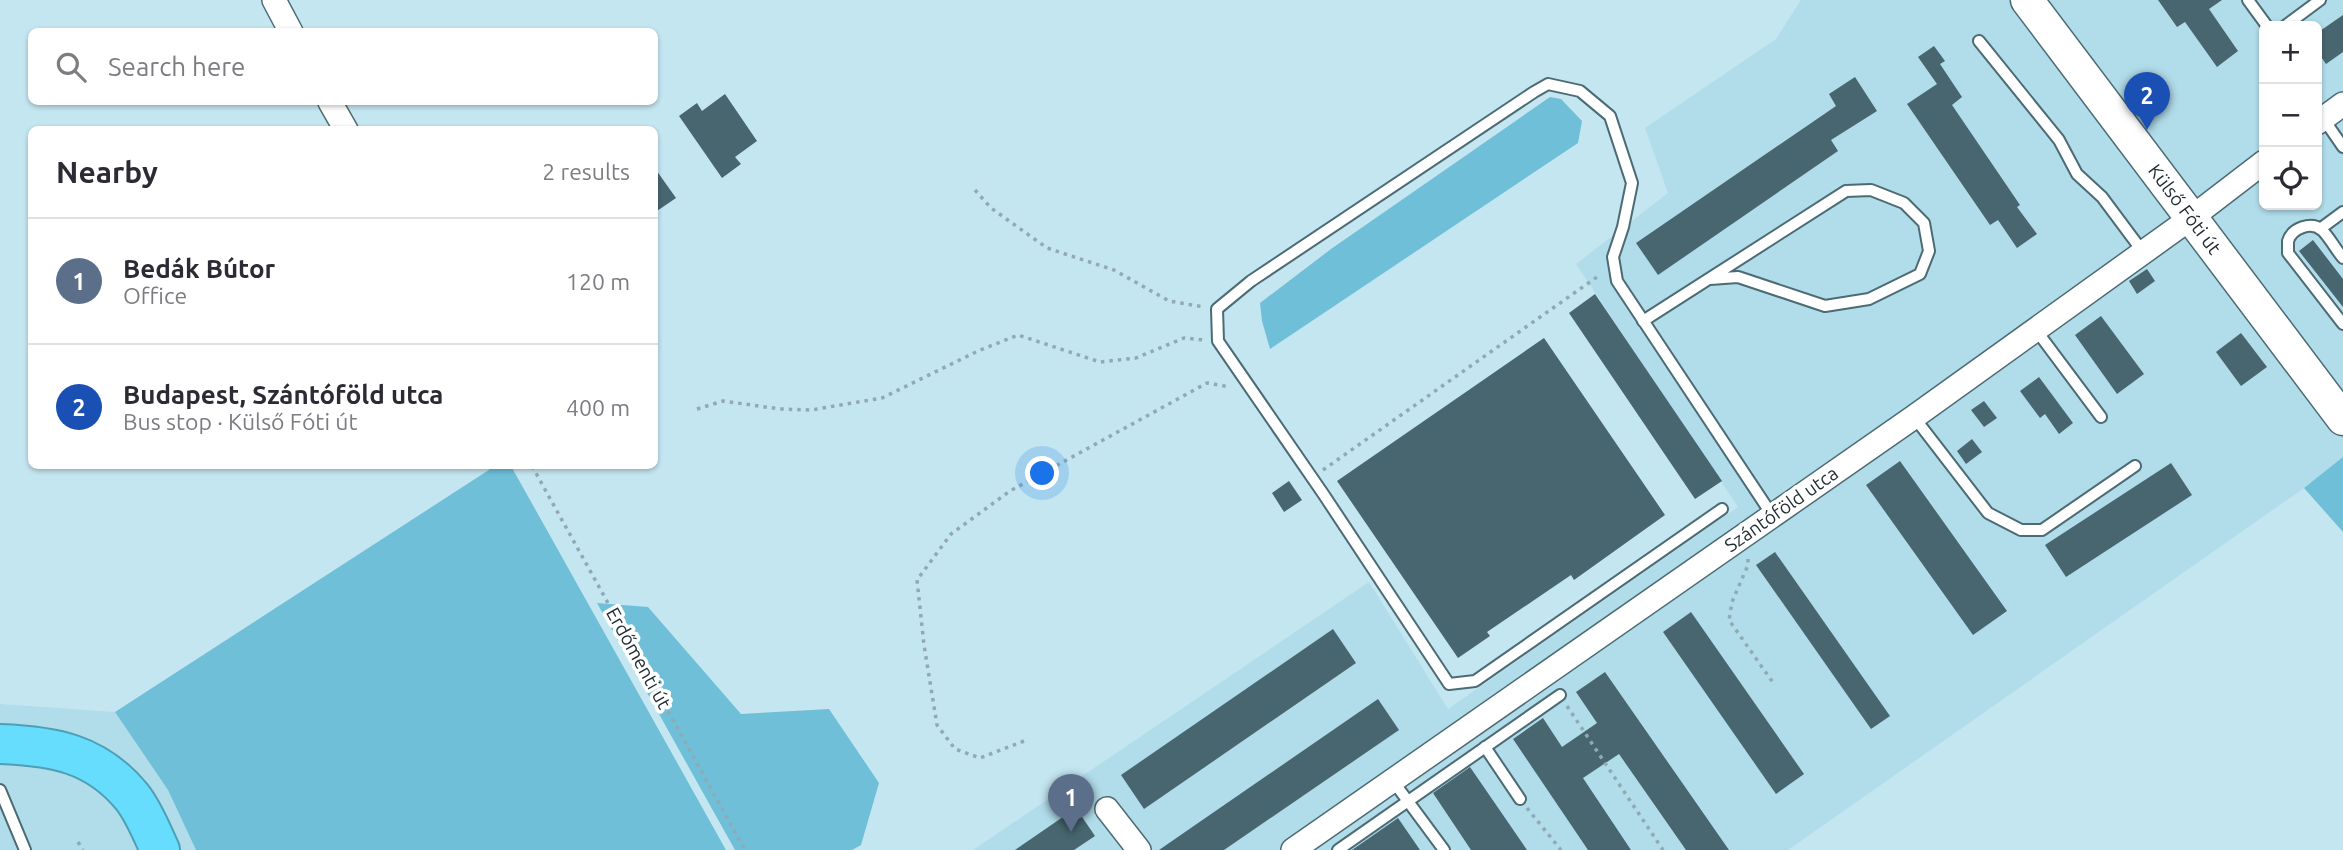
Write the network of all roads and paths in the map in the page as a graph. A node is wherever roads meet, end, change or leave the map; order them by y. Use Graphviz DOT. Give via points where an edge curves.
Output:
graph roads {
  1 [pos="274,0"];
  2 [pos="2027,0"];
  3 [pos="2248,0"];
  4 [pos="2320,0"];
  5 [pos="2263,21"];
  6 [pos="2292,21"];
  7 [pos="289,28"];
  8 [pos="1979,41"];
  9 [pos="2343,104"];
  10 [pos="332,105"];
  11 [pos="2322,119"];
  12 [pos="2322,122"];
  13 [pos="344,126"];
  14 [pos="2343,147"];
  15 [pos="2259,166"];
  16 [pos="975,190"];
  17 [pos="2343,212"];
  18 [pos="2191,218"];
  19 [pos="2320,229"];
  20 [pos="2143,252"];
  21 [pos="2343,258"];
  22 [pos="1710,279"];
  23 [pos="1616,281"];
  24 [pos="1217,309"];
  25 [pos="1643,321"];
  26 [pos="2343,324"];
  27 [pos="2036,330"];
  28 [pos="1217,341"];
  29 [pos="1250,390"];
  30 [pos="697,409"];
  31 [pos="1914,417"];
  32 [pos="2101,417"];
  33 [pos="2343,419"];
  34 [pos="2135,466"];
  35 [pos="534,469"];
  36 [pos="1312,478"];
  37 [pos="1722,509"];
  38 [pos="1772,515"];
  39 [pos="1748,532"];
  40 [pos="1774,684"];
  41 [pos="1560,695"];
  42 [pos="1024,741"];
  43 [pos="0,744"];
  44 [pos="1485,747"];
  45 [pos="1393,780"];
  46 [pos="0,790"];
  47 [pos="1520,799"];
  48 [pos="1409,800"];
  49 [pos="1107,809"];
  50 [pos="78,842"];
  51 [pos="25,850"];
  52 [pos="83,850"];
  53 [pos="160,850"];
  54 [pos="745,850"];
  55 [pos="1139,850"];
  56 [pos="1293,850"];
  57 [pos="1338,850"];
  58 [pos="1444,850"];
  59 [pos="1561,850"];
  60 [pos="1663,850"];
  1 -- 7 [label="street"];
  2 -- 18 [label="main road, Külső Fóti út"];
  3 -- 5 [label="lane"];
  4 -- 6 [label="lane"];
  8 -- 20 [label="lane" via="2059,140 2077,174 2102,197"];
  9 -- 11 [label="street"];
  10 -- 13 [label="street"];
  12 -- 14 [label="lane"];
  15 -- 18 [label="street, Szántóföld utca"];
  16 -- 24 [label="path" via="991,208 1046,248 1114,270 1169,301"];
  17 -- 19 [label="lane"];
  18 -- 20 [label="street, Szántóföld utca"];
  18 -- 33 [label="main road, Külső Fóti út"];
  19 -- 21 [label="lane"];
  19 -- 26 [label="lane" via="2302,227 2294,232 2288,253"];
  20 -- 27 [label="street, Szántóföld utca"];
  22 -- 22 [label="lane" via="1846,191 1871,190 1904,203 1924,223 1929,251 1920,274 1868,299 1825,306 1738,277"];
  22 -- 25 [label="lane"];
  23 -- 24 [label="lane" via="1613,257 1632,183 1614,127 1610,116 1580,91 1548,84 1251,281"];
  23 -- 25 [label="lane"];
  23 -- 36 [label="path" via="1597,277"];
  24 -- 28 [label="lane"];
  25 -- 38 [label="lane"];
  27 -- 31 [label="street, Szántóföld utca"];
  27 -- 32 [label="lane"];
  28 -- 29 [label="lane"];
  28 -- 30 [label="path" via="1184,338 1136,358 1100,362 1018,335 882,398 811,410 723,401"];
  29 -- 36 [label="lane"];
  29 -- 42 [label="path" via="1207,383 1010,491 951,534 917,580 937,725 955,749 980,758"];
  31 -- 34 [label="lane" via="1987,513 2021,530 2042,530"];
  31 -- 38 [label="street, Szántóföld utca"];
  35 -- 54 [label="path, Erdőmenti út"];
  36 -- 37 [label="lane" via="1449,684 1475,681"];
  38 -- 39 [label="street, Szántóföld utca"];
  39 -- 40 [label="path" via="1748,565 1729,620"];
  39 -- 45 [label="street, Szántóföld utca"];
  41 -- 44 [label="lane"];
  41 -- 60 [label="path"];
  43 -- 53 [label="highway" via="51,747 105,771 133,797"];
  44 -- 47 [label="lane"];
  44 -- 48 [label="lane"];
  45 -- 48 [label="lane"];
  45 -- 56 [label="street, Szántóföld utca"];
  46 -- 51 [label="lane"];
  47 -- 59 [label="path"];
  48 -- 57 [label="lane"];
  48 -- 58 [label="lane"];
  49 -- 55 [label="street"];
  50 -- 52 [label="path"];
}
